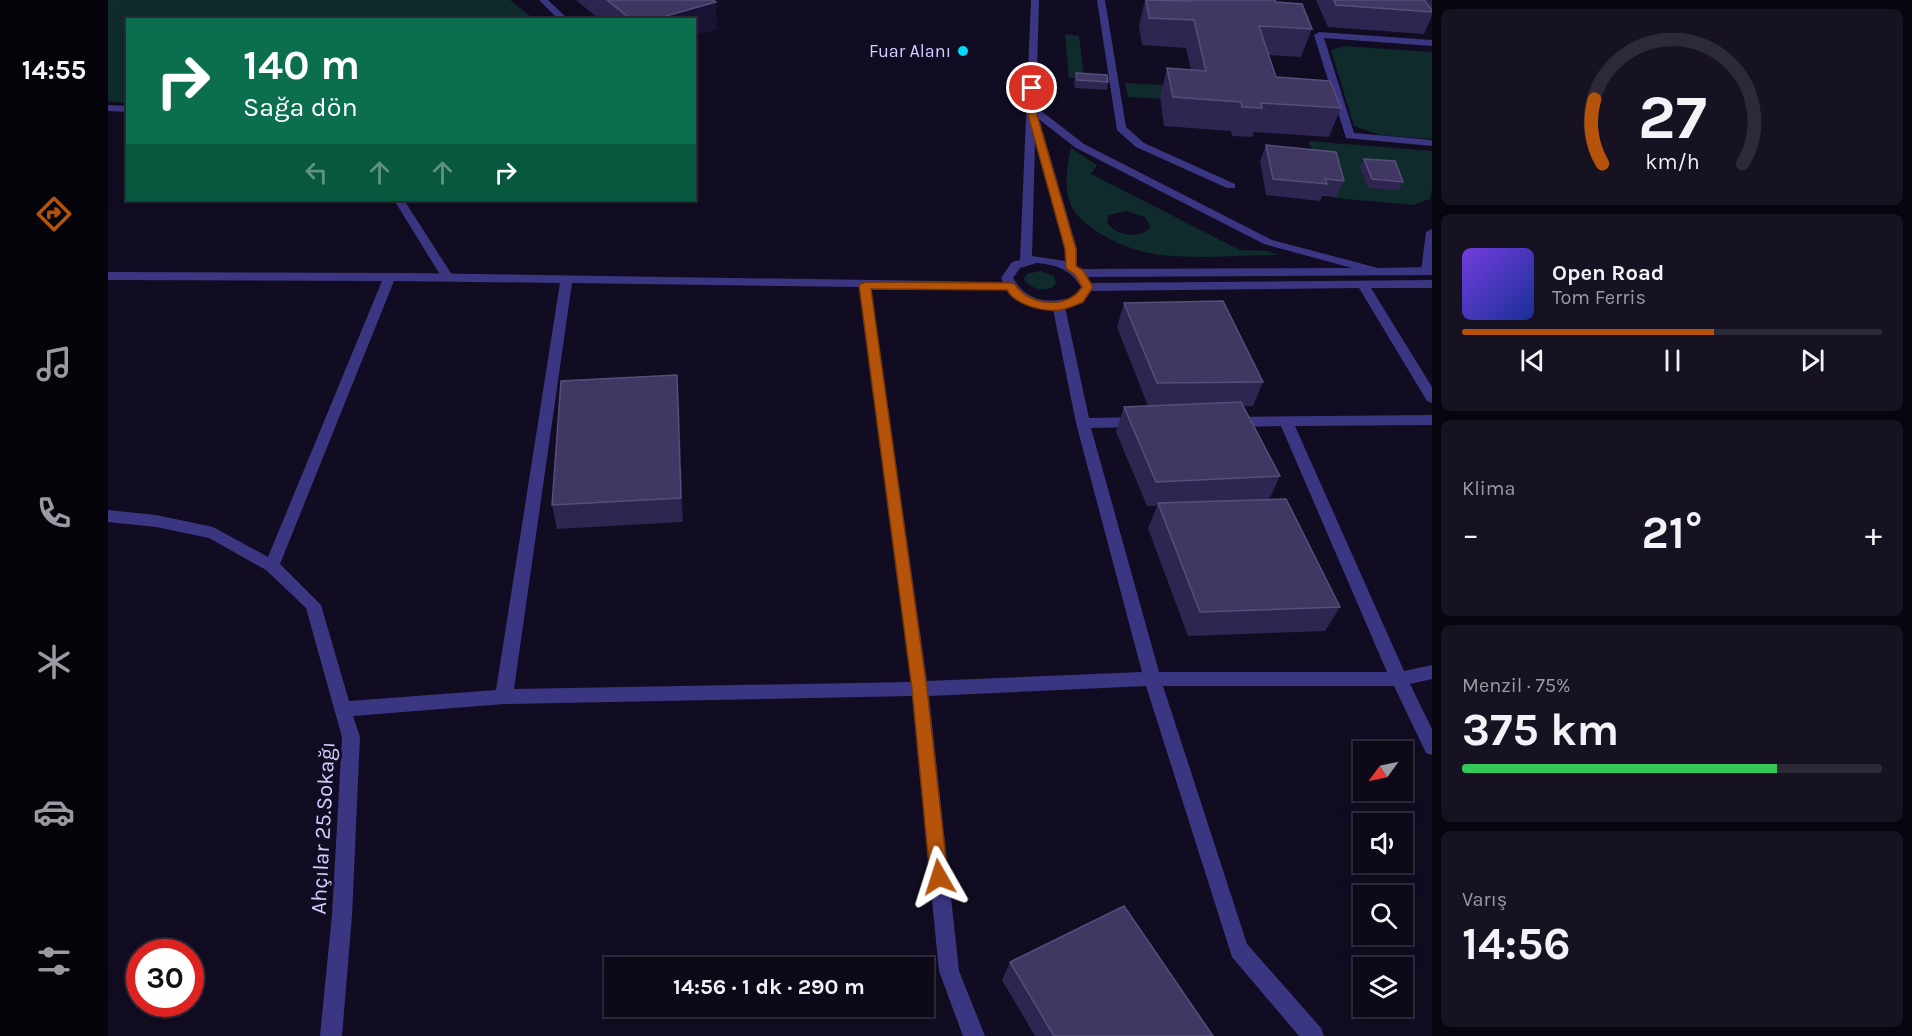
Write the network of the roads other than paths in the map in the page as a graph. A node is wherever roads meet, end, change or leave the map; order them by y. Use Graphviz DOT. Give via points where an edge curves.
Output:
graph roads {
  1 [pos="543,0"];
  2 [pos="1035,0"];
  3 [pos="1101,0"];
  4 [pos="563,18"];
  5 [pos="1432,43"];
  6 [pos="108,108"];
  7 [pos="1031,108"];
  8 [pos="126,109"];
  9 [pos="1432,143"];
  10 [pos="1232,186"];
  11 [pos="400,201"];
  12 [pos="1432,232"];
  13 [pos="1026,262"];
  14 [pos="1075,270"];
  15 [pos="1377,271"];
  16 [pos="1429,271"];
  17 [pos="108,276"];
  18 [pos="389,277"];
  19 [pos="448,278"];
  20 [pos="566,280"];
  21 [pos="1362,284"];
  22 [pos="1432,284"];
  23 [pos="865,285"];
  24 [pos="1011,286"];
  25 [pos="1087,287"];
  26 [pos="1059,306"];
  27 [pos="1432,398"];
  28 [pos="1432,420"];
  29 [pos="1286,421"];
  30 [pos="1154,422"];
  31 [pos="1214,422"];
  32 [pos="1083,423"];
  33 [pos="108,516"];
  34 [pos="272,566"];
  35 [pos="1432,672"];
  36 [pos="1152,679"];
  37 [pos="1399,679"];
  38 [pos="920,689"];
  39 [pos="504,697"];
  40 [pos="343,709"];
  41 [pos="1432,747"];
  42 [pos="331,1036"];
  43 [pos="974,1036"];
  44 [pos="1313,1036"];
  1 -- 4 [label="street"];
  2 -- 7 [label="street"];
  3 -- 10 [label="street" via="1121,128 1140,145"];
  5 -- 9 [label="street" via="1319,36 1350,136"];
  6 -- 8 [label="street"];
  7 -- 13 [label="street"];
  7 -- 14 [label="street"];
  7 -- 15 [label="street" via="1080,146 1268,242"];
  11 -- 19 [label="street"];
  12 -- 16 [label="street"];
  13 -- 14 [label="street" via="1052,261"];
  13 -- 24 [label="street" via="1016,265 1007,278"];
  14 -- 15 [label="street"];
  14 -- 25 [label="street"];
  15 -- 16 [label="street"];
  17 -- 18 [label="street"];
  18 -- 19 [label="street"];
  18 -- 34 [label="street"];
  19 -- 20 [label="street"];
  20 -- 23 [label="street"];
  20 -- 39 [label="street"];
  21 -- 22 [label="street"];
  21 -- 25 [label="street"];
  21 -- 27 [label="street"];
  23 -- 24 [label="street"];
  23 -- 38 [label="street"];
  24 -- 26 [label="street" via="1033,303"];
  25 -- 26 [label="street" via="1079,300"];
  26 -- 32 [label="street"];
  28 -- 29 [label="street"];
  29 -- 31 [label="street"];
  29 -- 37 [label="street"];
  30 -- 32 [label="street"];
  32 -- 36 [label="street"];
  33 -- 34 [label="street, Ahçılar 25.Sokağı" via="213,533"];
  34 -- 40 [label="street, Ahçılar 25.Sokağı" via="313,605"];
  35 -- 37 [label="street"];
  36 -- 37 [label="street"];
  36 -- 38 [label="street"];
  36 -- 44 [label="street" via="1239,950"];
  37 -- 41 [label="street"];
  38 -- 39 [label="street"];
  38 -- 43 [label="street" via="949,971"];
  39 -- 40 [label="street"];
  40 -- 42 [label="street, Ahçılar 25.Sokağı" via="351,737"];
}
